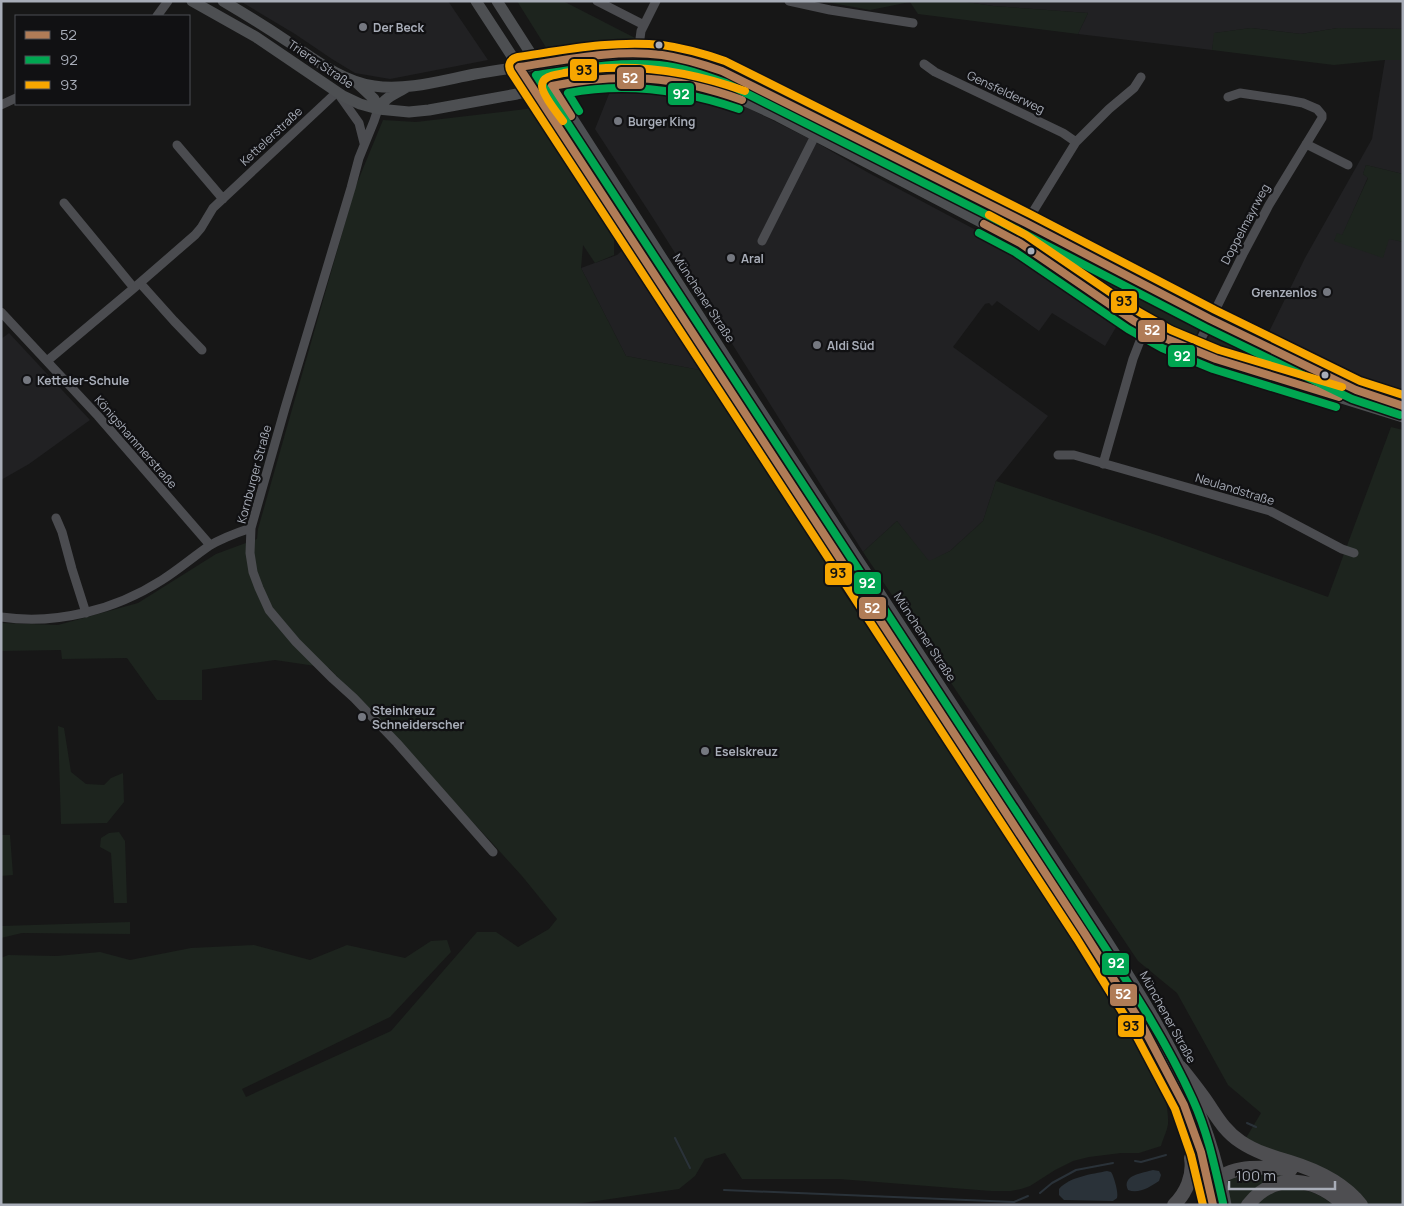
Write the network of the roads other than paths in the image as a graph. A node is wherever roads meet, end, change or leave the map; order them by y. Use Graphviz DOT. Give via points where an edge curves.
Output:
graph roads {
  1 [pos="168,1"];
  2 [pos="192,1"];
  3 [pos="223,1"];
  4 [pos="476,1"];
  5 [pos="497,1"];
  6 [pos="597,1"];
  7 [pos="656,1"];
  8 [pos="789,1"];
  9 [pos="159,15"];
  10 [pos="913,23"];
  11 [pos="644,25"];
  12 [pos="307,54"];
  13 [pos="638,54"];
  14 [pos="291,60"];
  15 [pos="538,64"];
  16 [pos="924,64"];
  17 [pos="519,67"];
  18 [pos="1141,77"];
  19 [pos="355,81"];
  20 [pos="408,86"];
  21 [pos="552,86"];
  22 [pos="534,90"];
  23 [pos="337,92"];
  24 [pos="1228,96"];
  25 [pos="15,98"];
  26 [pos="1,105"];
  27 [pos="378,109"];
  28 [pos="823,120"];
  29 [pos="816,136"];
  30 [pos="1076,142"];
  31 [pos="364,144"];
  32 [pos="1306,144"];
  33 [pos="177,145"];
  34 [pos="1348,165"];
  35 [pos="223,198"];
  36 [pos="64,203"];
  37 [pos="1026,223"];
  38 [pos="762,241"];
  39 [pos="137,286"];
  40 [pos="1,312"];
  41 [pos="1210,319"];
  42 [pos="10,321"];
  43 [pos="1,328"];
  44 [pos="1145,328"];
  45 [pos="202,350"];
  46 [pos="1195,351"];
  47 [pos="47,361"];
  48 [pos="1362,398"];
  49 [pos="1403,406"];
  50 [pos="1403,417"];
  51 [pos="1058,455"];
  52 [pos="1103,464"];
  53 [pos="56,518"];
  54 [pos="251,528"];
  55 [pos="210,546"];
  56 [pos="1354,553"];
  57 [pos="86,613"];
  58 [pos="1,617"];
  59 [pos="493,852"];
  60 [pos="1181,1068"];
  61 [pos="1174,1086"];
  62 [pos="1211,1122"];
  63 [pos="1195,1153"];
  64 [pos="1309,1169"];
  65 [pos="1220,1176"];
  66 [pos="1210,1188"];
  67 [pos="1174,1205"];
  68 [pos="1206,1205"];
  69 [pos="1213,1205"];
  70 [pos="1226,1205"];
  71 [pos="1248,1205"];
  72 [pos="1344,1205"];
  73 [pos="1361,1205"];
  1 -- 9 [label="street"];
  2 -- 14 [label="main road, Trierer Straße"];
  3 -- 12 [label="main road, Trierer Straße"];
  4 -- 17 [label="main road"];
  5 -- 15 [label="main road, Münchener Straße"];
  6 -- 11 [label="street"];
  7 -- 11 [label="street"];
  8 -- 10 [label="street"];
  11 -- 13 [label="street"];
  12 -- 14 [label="main road" via="305,62"];
  12 -- 19 [label="main road, Trierer Straße"];
  13 -- 15 [label="main road, Trierer Straße"];
  13 -- 28 [label="main road, Trierer Straße" via="675,57 722,71"];
  14 -- 23 [label="main road, Trierer Straße"];
  15 -- 17 [label="main road, Trierer Straße"];
  15 -- 21 [label="main road, Münchener Straße"];
  16 -- 30 [label="street, Gensfelderweg" via="1064,133"];
  17 -- 20 [label="main road, Trierer Straße"];
  17 -- 22 [label="main road"];
  18 -- 30 [label="street" via="1134,88"];
  19 -- 20 [label="main road, Trierer Straße" via="381,87"];
  19 -- 27 [label="main road" via="374,99"];
  20 -- 27 [label="main road"];
  21 -- 22 [label="main road, Trierer Straße"];
  21 -- 29 [label="main road, Trierer Straße" via="578,80 660,78 709,88 741,99"];
  21 -- 60 [label="main road, Münchener Straße" via="1131,979"];
  22 -- 27 [label="main road, Trierer Straße" via="429,110"];
  22 -- 61 [label="main road" via="1100,957 1158,1052"];
  23 -- 27 [label="main road, Trierer Straße"];
  23 -- 31 [label="street" via="358,123"];
  23 -- 35 [label="street, Kettelerstraße"];
  24 -- 32 [label="street, Doppelmayrweg" via="1240,93 1287,100 1317,109 1322,118"];
  25 -- 26 [label="street"];
  27 -- 31 [label="street, Kornburger Straße"];
  28 -- 29 [label="street"];
  28 -- 37 [label="main road, Trierer Straße"];
  29 -- 38 [label="street"];
  29 -- 44 [label="main road, Trierer Straße" via="1020,243"];
  30 -- 37 [label="street"];
  31 -- 54 [label="street, Kornburger Straße"];
  32 -- 34 [label="street"];
  32 -- 41 [label="street, Doppelmayrweg" via="1269,206"];
  33 -- 35 [label="street"];
  35 -- 39 [label="street, Kettelerstraße" via="195,235"];
  36 -- 39 [label="street"];
  37 -- 41 [label="main road, Trierer Straße"];
  39 -- 45 [label="street"];
  39 -- 47 [label="street, Kettelerstraße"];
  40 -- 42 [label="street, Königshammerstraße"];
  41 -- 46 [label="street, Doppelmayrweg"];
  41 -- 48 [label="main road, Trierer Straße"];
  42 -- 43 [label="street"];
  42 -- 47 [label="street, Königshammerstraße"];
  44 -- 46 [label="main road, Trierer Straße"];
  44 -- 52 [label="street"];
  46 -- 48 [label="main road, Trierer Straße" via="1297,385"];
  47 -- 55 [label="street, Königshammerstraße"];
  48 -- 49 [label="main road"];
  48 -- 50 [label="main road"];
  51 -- 52 [label="street, Neulandstraße" via="1074,455"];
  52 -- 56 [label="street, Neulandstraße" via="1270,511"];
  53 -- 57 [label="street"];
  54 -- 55 [label="street"];
  54 -- 59 [label="street, Kornburger Straße" via="253,572 269,610 397,743"];
  55 -- 57 [label="street" via="143,591"];
  57 -- 58 [label="street" via="26,620"];
  60 -- 62 [label="highway" via="1205,1100"];
  61 -- 63 [label="highway"];
  62 -- 64 [label="highway" via="1262,1153"];
  62 -- 65 [label="main road" via="1212,1147"];
  63 -- 66 [label="main road"];
  63 -- 67 [label="highway" via="1190,1180"];
  63 -- 68 [label="highway"];
  64 -- 65 [label="highway" via="1258,1167"];
  64 -- 73 [label="highway" via="1341,1186"];
  65 -- 66 [label="highway"];
  65 -- 70 [label="main road"];
  66 -- 69 [label="main road"];
  71 -- 72 [label="highway" via="1267,1188 1296,1181 1321,1188"];
}
